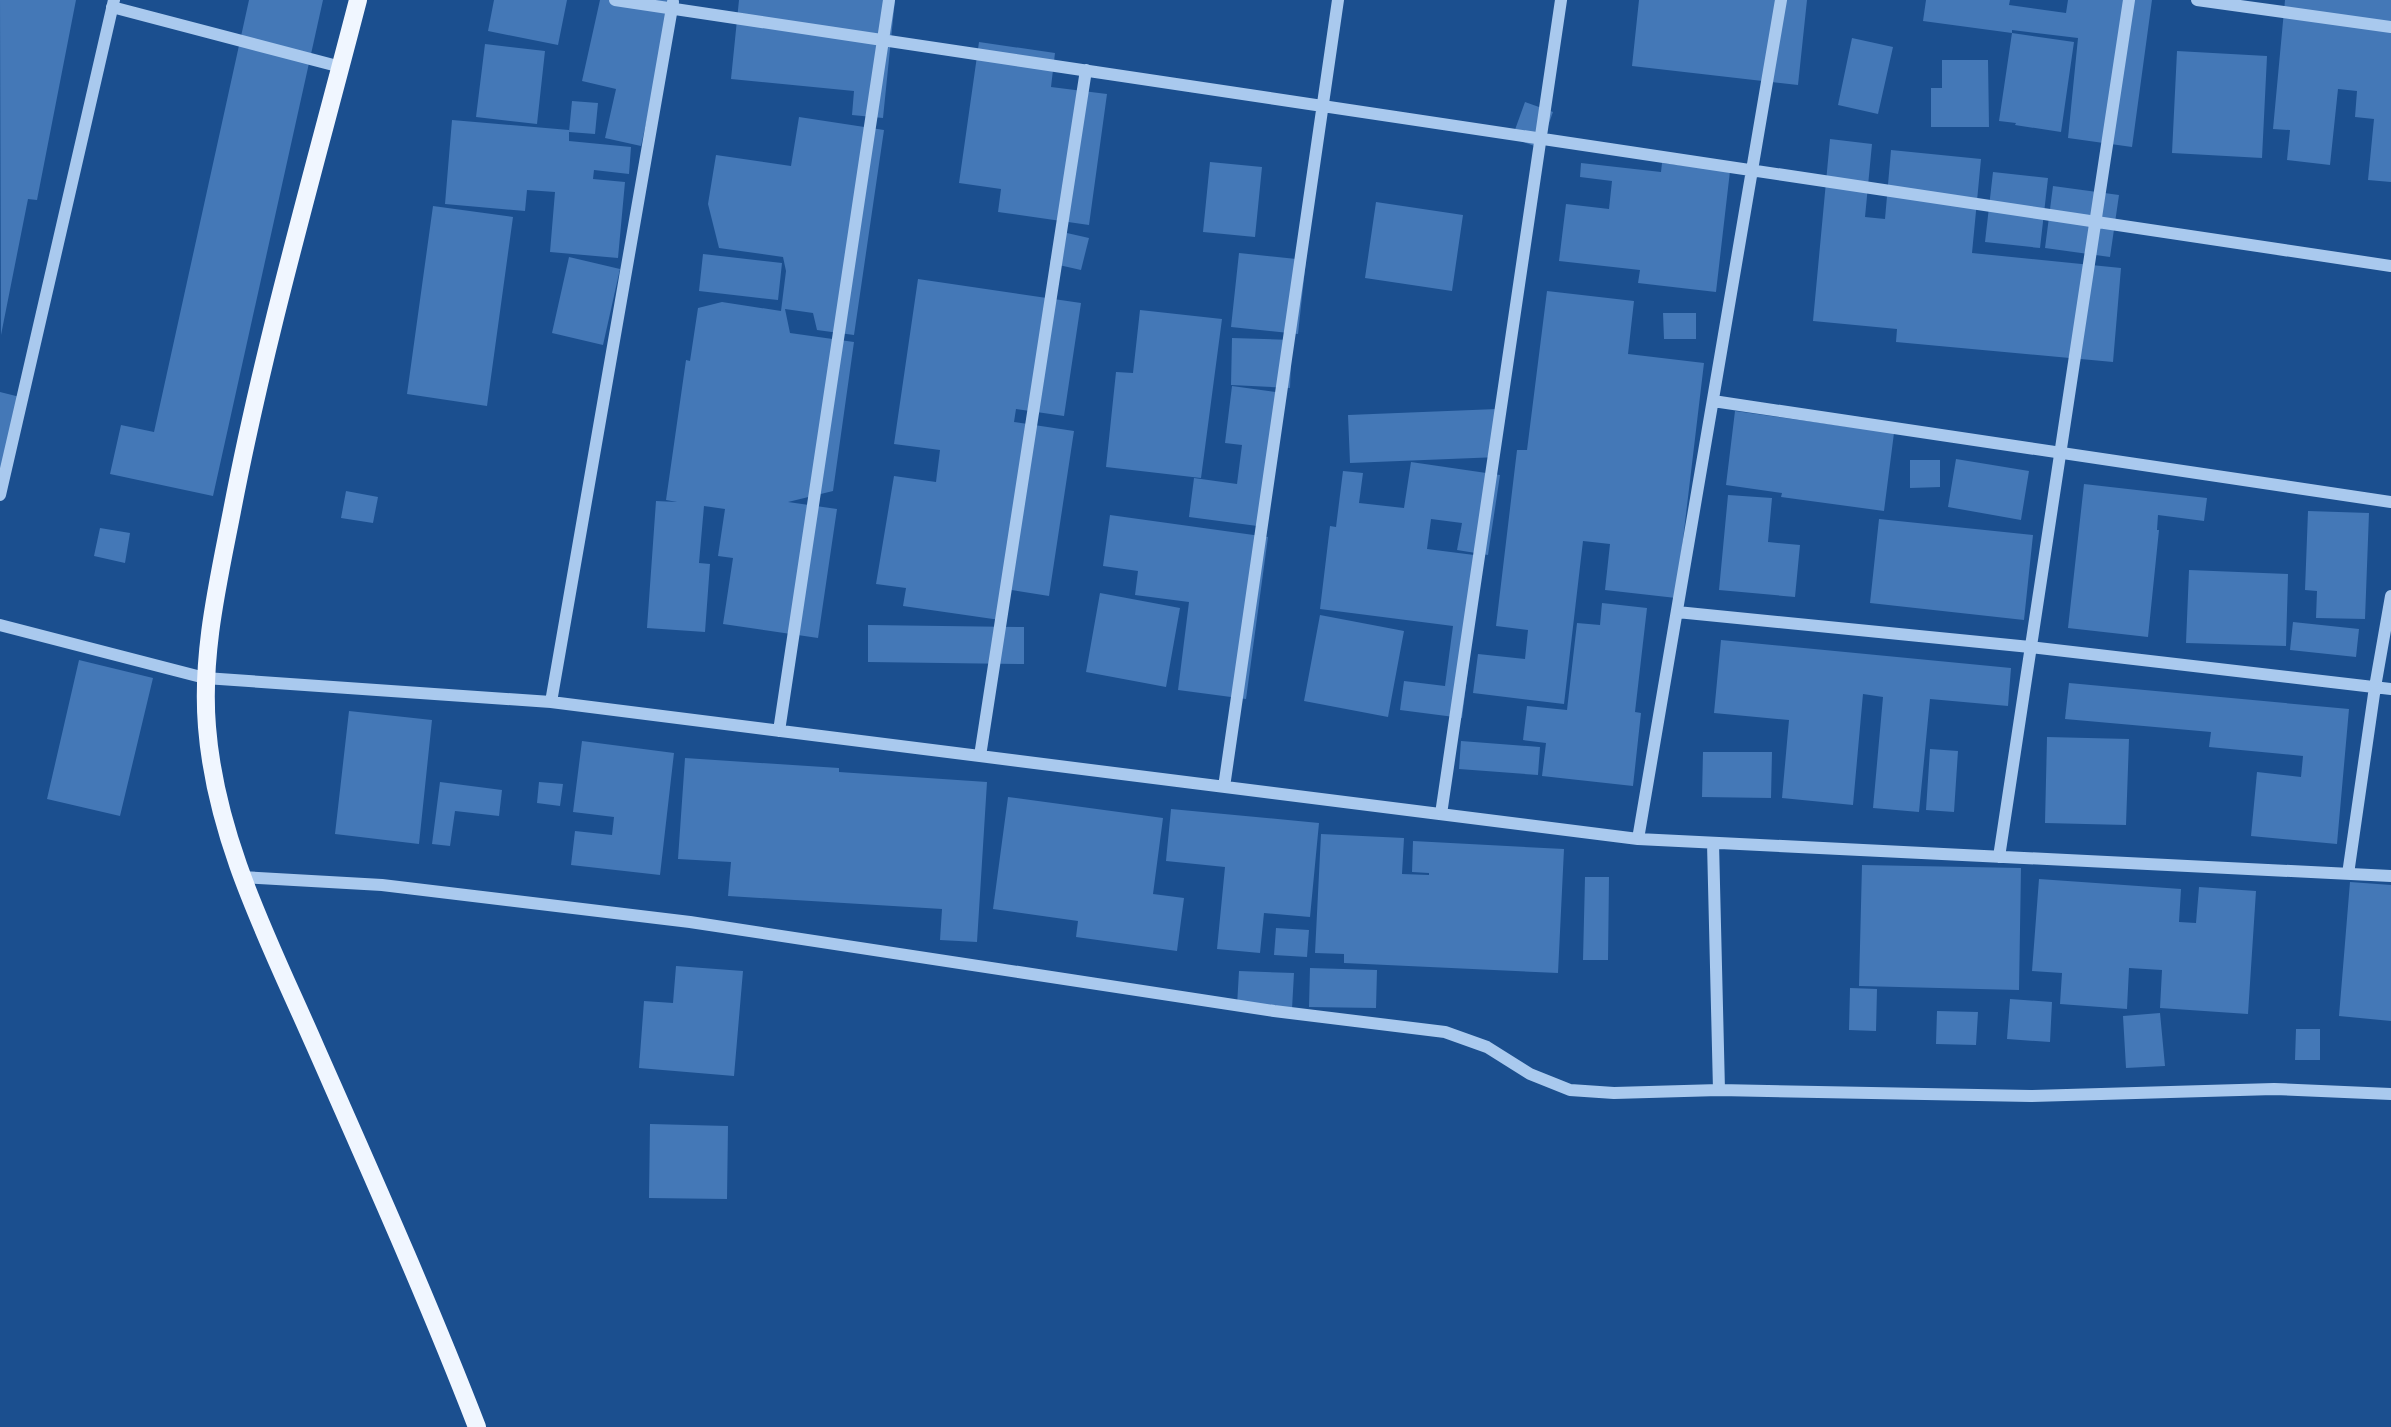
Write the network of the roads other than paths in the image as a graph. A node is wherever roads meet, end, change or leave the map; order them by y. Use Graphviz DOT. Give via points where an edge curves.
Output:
graph roads {
  1 [pos="358,0"];
  2 [pos="615,0"];
  3 [pos="889,0"];
  4 [pos="1338,0"];
  5 [pos="1561,0"];
  6 [pos="1781,0"];
  7 [pos="2129,0"];
  8 [pos="2197,0"];
  9 [pos="113,4"];
  10 [pos="672,4"];
  11 [pos="2391,27"];
  12 [pos="883,40"];
  13 [pos="341,67"];
  14 [pos="1086,70"];
  15 [pos="1322,106"];
  16 [pos="1542,139"];
  17 [pos="1753,170"];
  18 [pos="2095,222"];
  19 [pos="2391,266"];
  20 [pos="1713,401"];
  21 [pos="2060,453"];
  22 [pos="0,495"];
  23 [pos="2391,502"];
  24 [pos="2391,596"];
  25 [pos="1677,612"];
  26 [pos="0,625"];
  27 [pos="2031,647"];
  28 [pos="205,678"];
  29 [pos="2375,687"];
  30 [pos="2391,689"];
  31 [pos="551,702"];
  32 [pos="779,731"];
  33 [pos="980,756"];
  34 [pos="1224,787"];
  35 [pos="1441,814"];
  36 [pos="1638,839"];
  37 [pos="1713,843"];
  38 [pos="1999,857"];
  39 [pos="2348,874"];
  40 [pos="2391,876"];
  41 [pos="241,877"];
  42 [pos="1719,1090"];
  43 [pos="2391,1094"];
  44 [pos="477,1427"];
  1 -- 13 [label="main road"];
  2 -- 10 [label="street"];
  3 -- 12 [label="street"];
  4 -- 15 [label="street"];
  5 -- 16 [label="street"];
  6 -- 17 [label="street"];
  7 -- 18 [label="street"];
  8 -- 11 [label="street"];
  9 -- 13 [label="street"];
  9 -- 22 [label="street"];
  10 -- 12 [label="street"];
  10 -- 31 [label="street"];
  12 -- 14 [label="street"];
  12 -- 32 [label="street"];
  13 -- 28 [label="main road" via="275,315 246,445 212,615"];
  14 -- 15 [label="street"];
  14 -- 33 [label="street"];
  15 -- 16 [label="street"];
  15 -- 34 [label="street"];
  16 -- 17 [label="street"];
  16 -- 35 [label="street"];
  17 -- 18 [label="street"];
  17 -- 20 [label="street"];
  18 -- 19 [label="street"];
  18 -- 21 [label="street"];
  20 -- 21 [label="street"];
  20 -- 25 [label="street"];
  21 -- 23 [label="street"];
  21 -- 27 [label="street"];
  24 -- 29 [label="street"];
  25 -- 27 [label="street"];
  25 -- 36 [label="street"];
  26 -- 28 [label="street"];
  27 -- 29 [label="street"];
  27 -- 38 [label="street"];
  28 -- 31 [label="street"];
  28 -- 41 [label="main road" via="207,730 223,817"];
  29 -- 30 [label="street"];
  29 -- 39 [label="street"];
  31 -- 32 [label="street"];
  32 -- 33 [label="street"];
  33 -- 34 [label="street"];
  34 -- 35 [label="street"];
  35 -- 36 [label="street"];
  36 -- 37 [label="street"];
  37 -- 38 [label="street"];
  37 -- 42 [label="street"];
  38 -- 39 [label="street"];
  39 -- 40 [label="street"];
  41 -- 42 [label="street" via="382,885 690,922 1274,1011 1445,1032 1487,1047 1530,1074 1570,1090"];
  41 -- 44 [label="main road"];
  42 -- 43 [label="street" via="2032,1096 2274,1089"];
}
